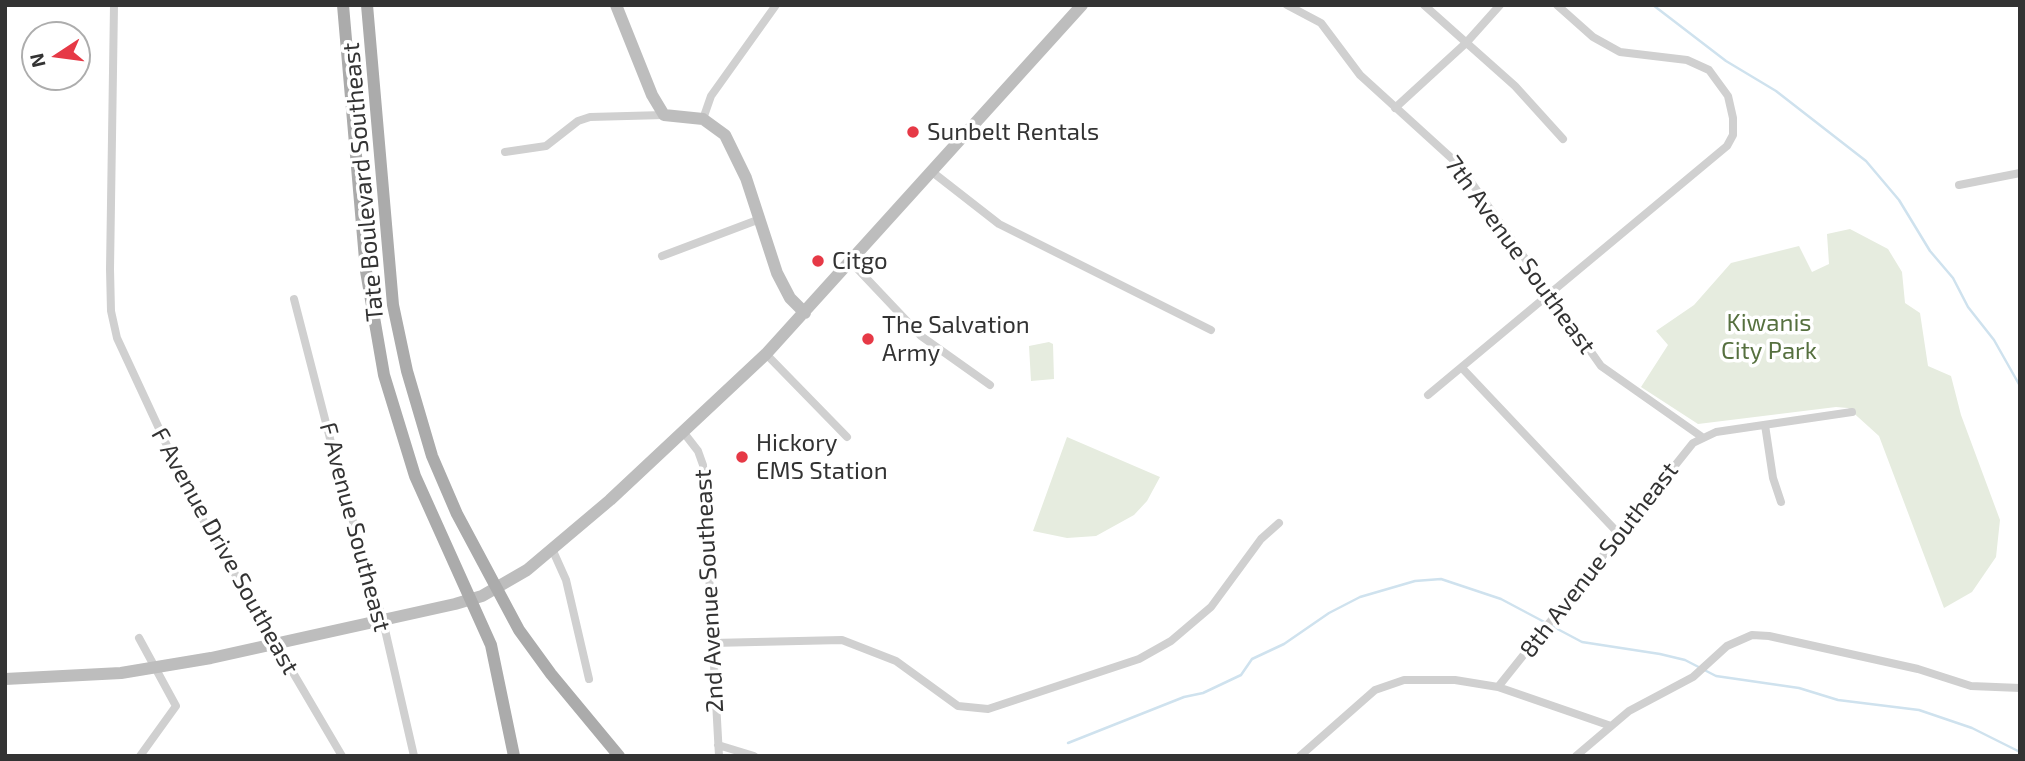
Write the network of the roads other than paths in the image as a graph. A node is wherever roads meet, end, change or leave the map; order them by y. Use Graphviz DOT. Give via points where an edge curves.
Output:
graph roads {
  1 [pos="114,5"];
  2 [pos="343,5"];
  3 [pos="367,5"];
  4 [pos="616,5"];
  5 [pos="776,5"];
  6 [pos="1082,5"];
  7 [pos="1287,5"];
  8 [pos="1424,5"];
  9 [pos="1500,5"];
  10 [pos="1557,5"];
  11 [pos="1466,43"];
  12 [pos="1395,108"];
  13 [pos="664,115"];
  14 [pos="704,119"];
  15 [pos="1563,139"];
  16 [pos="505,152"];
  17 [pos="931,171"];
  18 [pos="2020,173"];
  19 [pos="1959,186"];
  20 [pos="760,219"];
  21 [pos="662,256"];
  22 [pos="851,262"];
  23 [pos="1550,294"];
  24 [pos="294,299"];
  25 [pos="805,313"];
  26 [pos="1211,330"];
  27 [pos="766,354"];
  28 [pos="1462,368"];
  29 [pos="990,385"];
  30 [pos="1428,395"];
  31 [pos="1852,412"];
  32 [pos="1765,425"];
  33 [pos="684,433"];
  34 [pos="847,437"];
  35 [pos="1702,437"];
  36 [pos="1781,502"];
  37 [pos="1279,523"];
  38 [pos="1619,534"];
  39 [pos="553,551"];
  40 [pos="495,589"];
  41 [pos="472,599"];
  42 [pos="383,621"];
  43 [pos="139,638"];
  44 [pos="712,643"];
  45 [pos="276,644"];
  46 [pos="155,668"];
  47 [pos="5,679"];
  48 [pos="589,679"];
  49 [pos="1498,687"];
  50 [pos="2020,688"];
  51 [pos="1611,726"];
  52 [pos="718,745"];
  53 [pos="140,756"];
  54 [pos="342,756"];
  55 [pos="414,756"];
  56 [pos="514,756"];
  57 [pos="620,756"];
  58 [pos="716,756"];
  59 [pos="754,756"];
  60 [pos="1300,756"];
  61 [pos="1576,756"];
  1 -- 45 [label="street, F Avenue Drive Southeast" via="110,269 114,328 136,385 195,506"];
  2 -- 41 [label="main road, Tate Boulevard Southeast" via="366,271 384,375 415,476"];
  3 -- 40 [label="main road, Tate Boulevard Southeast" via="388,268 399,338 432,456"];
  4 -- 13 [label="main road"];
  5 -- 14 [label="street" via="711,96"];
  6 -- 17 [label="main road"];
  7 -- 12 [label="street, 7th Avenue Southeast" via="1321,23 1360,75"];
  8 -- 11 [label="street"];
  9 -- 11 [label="street"];
  10 -- 23 [label="street" via="1593,37 1620,52 1687,60 1709,70 1728,96 1733,118 1731,139"];
  11 -- 12 [label="street"];
  11 -- 15 [label="street"];
  12 -- 23 [label="street, 7th Avenue Southeast" via="1459,165"];
  13 -- 14 [label="main road"];
  13 -- 16 [label="street" via="590,117 546,146"];
  14 -- 20 [label="main road" via="721,130 734,151"];
  17 -- 22 [label="main road"];
  17 -- 26 [label="street" via="999,224"];
  18 -- 19 [label="street"];
  20 -- 21 [label="street"];
  20 -- 25 [label="main road" via="785,290"];
  22 -- 25 [label="main road"];
  22 -- 29 [label="street" via="921,336"];
  23 -- 28 [label="street"];
  23 -- 35 [label="street, 7th Avenue Southeast" via="1607,372"];
  24 -- 42 [label="street, F Avenue Southeast"];
  25 -- 27 [label="main road"];
  27 -- 33 [label="main road"];
  27 -- 34 [label="street"];
  28 -- 30 [label="street"];
  28 -- 38 [label="street"];
  31 -- 32 [label="street"];
  32 -- 35 [label="street"];
  32 -- 36 [label="street"];
  33 -- 39 [label="main road"];
  33 -- 44 [label="street, 2nd Avenue Southeast" via="703,465"];
  35 -- 38 [label="street, 8th Avenue Southeast" via="1680,457"];
  37 -- 44 [label="street" via="1261,539 1211,607 1171,641 1139,659 988,709 958,706 896,661 842,640"];
  38 -- 49 [label="street, 8th Avenue Southeast"];
  39 -- 40 [label="main road"];
  39 -- 48 [label="street" via="566,580"];
  40 -- 41 [label="main road"];
  40 -- 57 [label="main road, Tate Boulevard Southeast" via="534,652"];
  41 -- 42 [label="main road"];
  41 -- 56 [label="main road, Tate Boulevard Southeast" via="496,662"];
  42 -- 45 [label="main road"];
  42 -- 55 [label="street, F Avenue Southeast"];
  43 -- 46 [label="street"];
  44 -- 52 [label="street, 2nd Avenue Southeast"];
  45 -- 46 [label="main road"];
  45 -- 54 [label="street, F Avenue Drive Southeast"];
  46 -- 47 [label="main road"];
  46 -- 53 [label="street" via="176,706"];
  49 -- 51 [label="street"];
  49 -- 60 [label="street" via="1438,679 1389,683"];
  50 -- 51 [label="street" via="1971,685 1918,669 1752,635 1736,640 1693,677 1646,699"];
  51 -- 61 [label="street"];
  52 -- 58 [label="street, 2nd Avenue Southeast"];
  52 -- 59 [label="street"];
}
